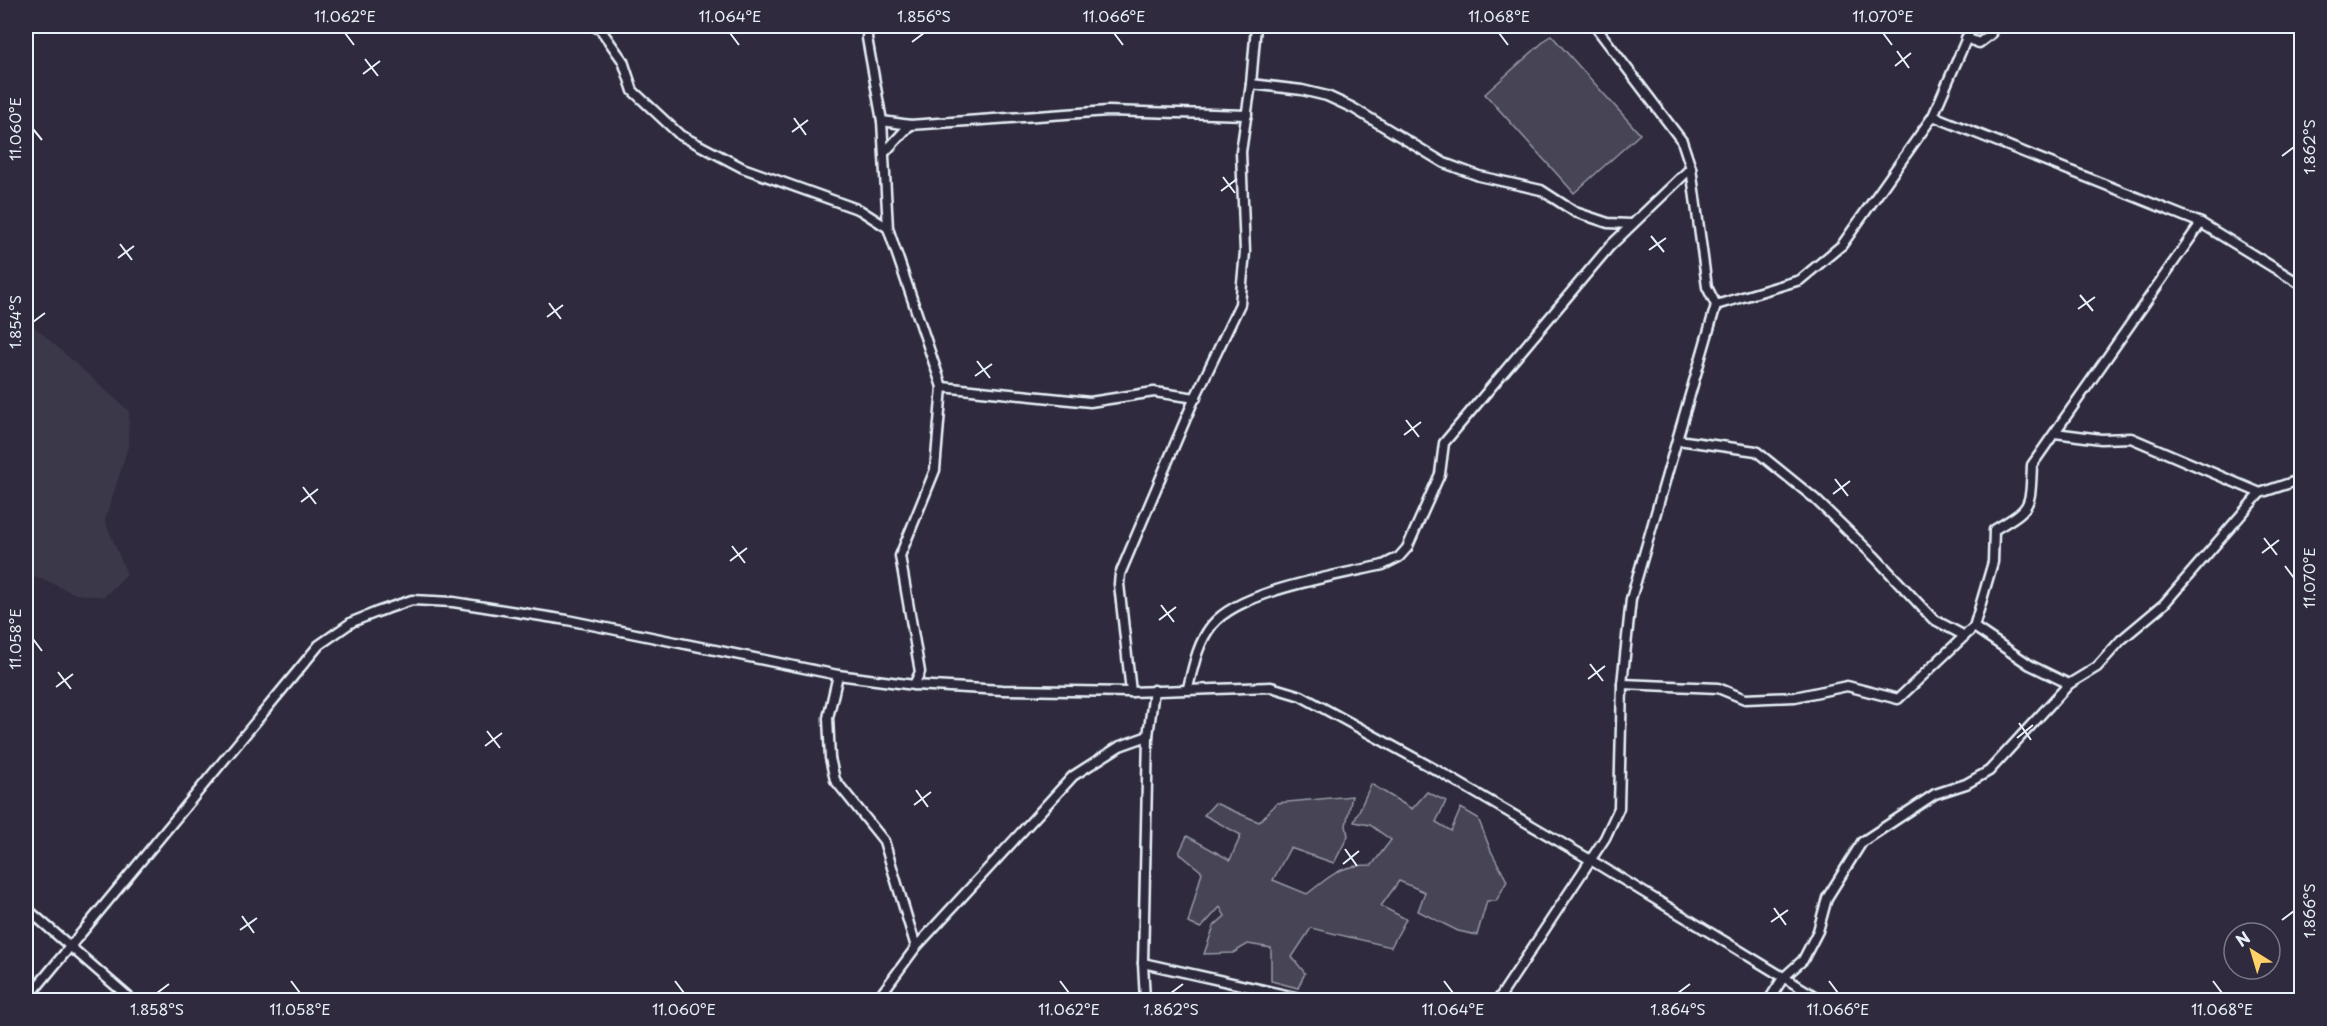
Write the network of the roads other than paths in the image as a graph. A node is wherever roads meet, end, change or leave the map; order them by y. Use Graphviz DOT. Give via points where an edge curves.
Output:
graph roads {
  1 [pos="594,26"];
  2 [pos="868,26"];
  3 [pos="1256,26"];
  4 [pos="1595,26"];
  5 [pos="1972,26"];
  6 [pos="1989,26"];
  7 [pos="1966,38"];
  8 [pos="1251,84"];
  9 [pos="1247,115"];
  10 [pos="1933,116"];
  11 [pos="882,121"];
  12 [pos="910,125"];
  13 [pos="885,152"];
  14 [pos="1691,168"];
  15 [pos="2201,223"];
  16 [pos="1630,224"];
  17 [pos="888,228"];
  18 [pos="2301,285"];
  19 [pos="1716,305"];
  20 [pos="942,387"];
  21 [pos="1196,398"];
  22 [pos="2055,433"];
  23 [pos="1678,440"];
  24 [pos="2301,479"];
  25 [pos="2260,493"];
  26 [pos="1974,627"];
  27 [pos="1963,635"];
  28 [pos="838,675"];
  29 [pos="1622,684"];
  30 [pos="2069,684"];
  31 [pos="914,685"];
  32 [pos="1188,688"];
  33 [pos="1154,690"];
  34 [pos="1131,692"];
  35 [pos="1148,736"];
  36 [pos="1589,859"];
  37 [pos="26,908"];
  38 [pos="70,947"];
  39 [pos="916,947"];
  40 [pos="1143,963"];
  41 [pos="1783,978"];
  42 [pos="26,1000"];
  43 [pos="132,1000"];
  44 [pos="877,1000"];
  45 [pos="1145,1000"];
  46 [pos="1308,1000"];
  47 [pos="1498,1000"];
  48 [pos="1769,1000"];
  49 [pos="1821,1000"];
  1 -- 17 [label="street" via="623,60 633,91 680,135 743,168 860,210"];
  2 -- 11 [label="street"];
  3 -- 8 [label="street"];
  4 -- 14 [label="street" via="1682,141"];
  5 -- 7 [label="street"];
  6 -- 7 [label="street" via="1991,34 1979,42"];
  7 -- 10 [label="street"];
  8 -- 9 [label="street"];
  8 -- 16 [label="street" via="1326,96 1444,163 1479,176 1541,190 1575,212 1608,223"];
  9 -- 12 [label="street" via="1108,111"];
  9 -- 21 [label="street" via="1241,152 1245,252 1240,304"];
  10 -- 15 [label="street"];
  10 -- 19 [label="street" via="1842,245 1800,280"];
  11 -- 12 [label="street"];
  11 -- 13 [label="street"];
  12 -- 13 [label="street"];
  13 -- 17 [label="street"];
  14 -- 16 [label="street"];
  14 -- 19 [label="street" via="1707,287"];
  15 -- 18 [label="street"];
  15 -- 22 [label="street"];
  16 -- 32 [label="street" via="1444,443 1440,474 1400,557 1383,565 1268,593 1224,613 1207,632"];
  17 -- 20 [label="street"];
  19 -- 23 [label="street"];
  20 -- 21 [label="street" via="1090,402 1154,392"];
  20 -- 31 [label="street" via="935,470 900,556 920,672"];
  21 -- 34 [label="street" via="1120,574"];
  22 -- 25 [label="street" via="2130,438"];
  22 -- 26 [label="street" via="2032,465 2030,503 2022,513 1994,530 1993,562"];
  23 -- 27 [label="street" via="1756,452 1814,498 1933,619"];
  23 -- 29 [label="street" via="1631,599"];
  24 -- 25 [label="street"];
  25 -- 30 [label="street" via="2164,604 2121,640 2097,667"];
  26 -- 27 [label="street"];
  26 -- 30 [label="street" via="2030,665"];
  27 -- 29 [label="street" via="1898,699 1847,686 1795,698 1745,699 1718,687"];
  28 -- 31 [label="street"];
  28 -- 38 [label="street" via="567,620 453,602 412,600 377,612 352,622 319,645"];
  28 -- 39 [label="street" via="828,718 835,780 884,841"];
  29 -- 36 [label="street" via="1619,808 1605,838"];
  30 -- 41 [label="street" via="1989,771 1935,794 1862,842 1827,898 1818,931 1803,960"];
  31 -- 34 [label="street"];
  32 -- 33 [label="street"];
  32 -- 36 [label="street" via="1271,687 1301,696"];
  33 -- 34 [label="street"];
  33 -- 35 [label="street"];
  35 -- 39 [label="street" via="1120,746 1073,776"];
  35 -- 40 [label="street"];
  36 -- 41 [label="street"];
  36 -- 47 [label="street"];
  37 -- 38 [label="street"];
  38 -- 42 [label="street"];
  38 -- 43 [label="street"];
  39 -- 44 [label="street"];
  40 -- 45 [label="street"];
  40 -- 46 [label="street"];
  41 -- 48 [label="street"];
  41 -- 49 [label="street"];
}
